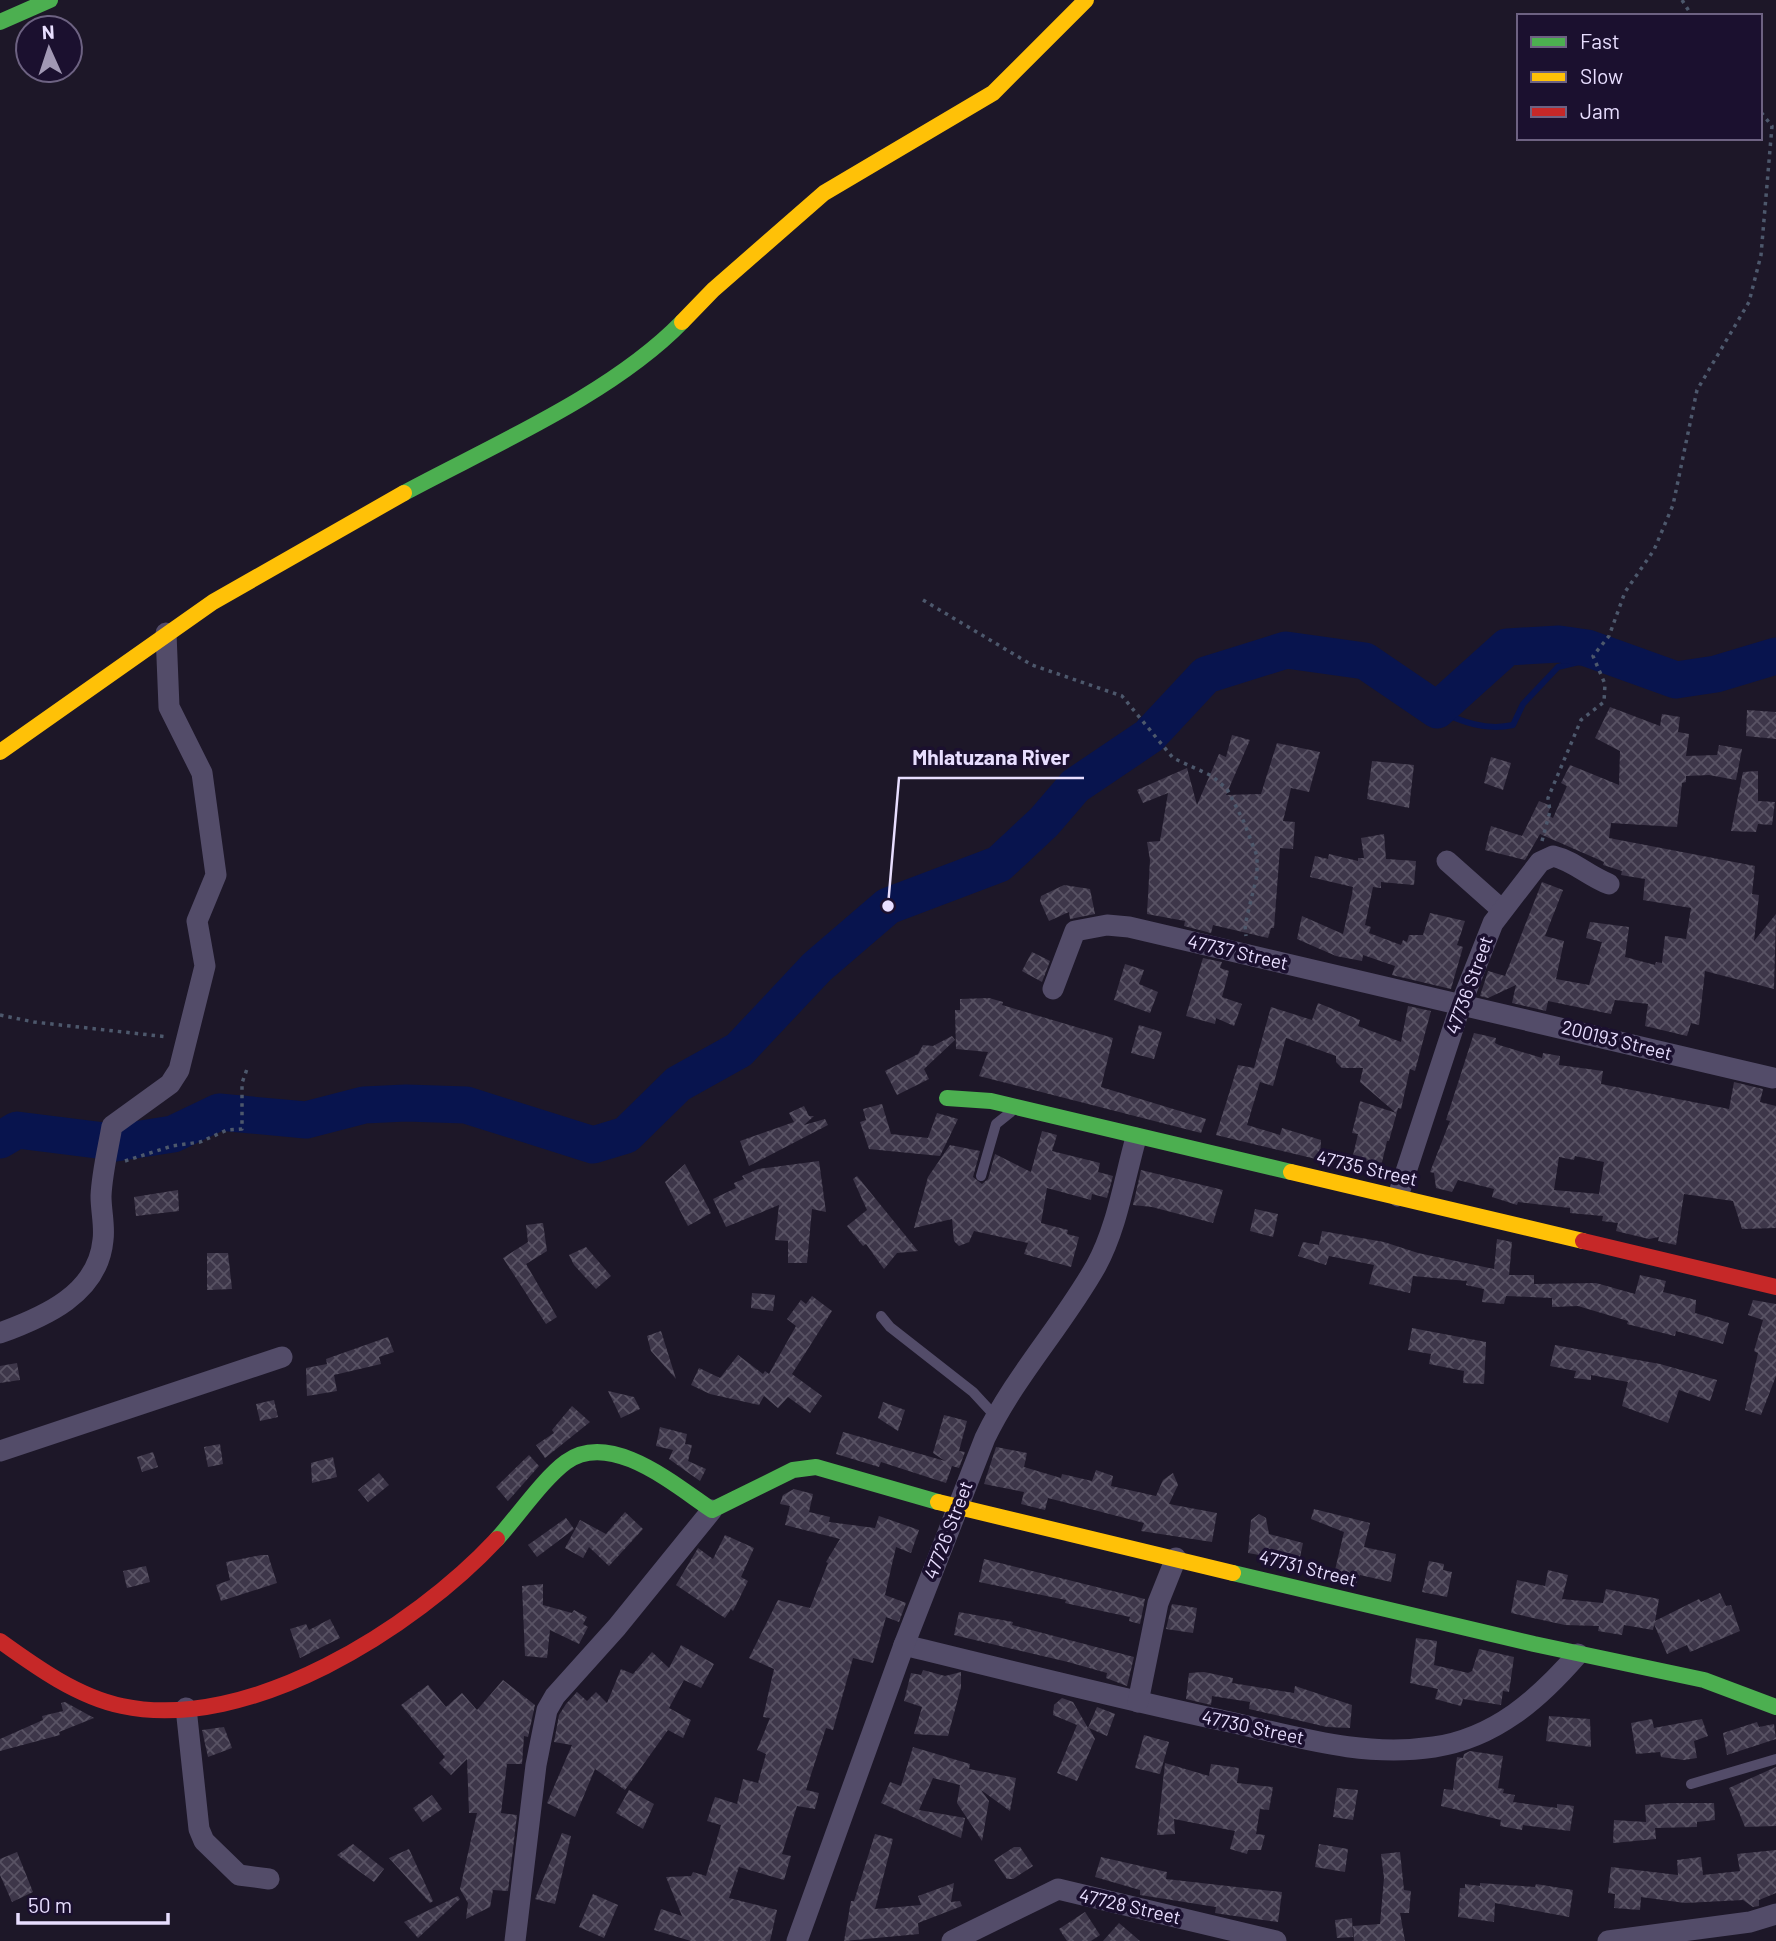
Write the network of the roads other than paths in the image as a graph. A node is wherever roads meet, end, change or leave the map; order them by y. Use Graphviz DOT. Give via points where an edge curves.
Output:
graph roads {
  1 [pos="50,0"];
  2 [pos="1086,0"];
  3 [pos="0,23"];
  4 [pos="166,633"];
  5 [pos="0,752"];
  6 [pos="1447,861"];
  7 [pos="1609,884"];
  8 [pos="1501,909"];
  9 [pos="1053,989"];
  10 [pos="1461,1004"];
  11 [pos="1773,1078"];
  12 [pos="947,1098"];
  13 [pos="1017,1109"];
  14 [pos="1136,1138"];
  15 [pos="981,1176"];
  16 [pos="1398,1196"];
  17 [pos="1776,1287"];
  18 [pos="881,1316"];
  19 [pos="0,1334"];
  20 [pos="282,1357"];
  21 [pos="996,1417"];
  22 [pos="0,1451"];
  23 [pos="957,1507"];
  24 [pos="712,1510"];
  25 [pos="1176,1558"];
  26 [pos="0,1641"];
  27 [pos="904,1645"];
  28 [pos="1578,1654"];
  29 [pos="1138,1702"];
  30 [pos="1776,1707"];
  31 [pos="186,1708"];
  32 [pos="1776,1759"];
  33 [pos="1691,1784"];
  34 [pos="269,1879"];
  35 [pos="1776,1914"];
  36 [pos="1711,1934"];
  37 [pos="515,1941"];
  38 [pos="797,1941"];
  39 [pos="952,1941"];
  40 [pos="1276,1941"];
  41 [pos="1608,1941"];
  1 -- 3 [label="main road"];
  2 -- 4 [label="main road" via="993,93 824,193 713,290 660,345 583,397 392,499"];
  4 -- 5 [label="main road"];
  4 -- 19 [label="street" via="169,707 202,773 216,875 198,921 205,966 179,1070 170,1084 112,1126 101,1195 103,1242 92,1273 63,1305"];
  6 -- 8 [label="street"];
  7 -- 8 [label="street, 47736 Street" via="1585,875 1569,860 1553,856"];
  8 -- 10 [label="street, 47736 Street"];
  9 -- 10 [label="street, 47737 Street" via="1075,931 1107,925"];
  10 -- 11 [label="street, 200193 Street"];
  10 -- 16 [label="street, 47736 Street"];
  12 -- 13 [label="main road, 47735 Street" via="965,1097"];
  13 -- 14 [label="main road, 47735 Street"];
  13 -- 15 [label="lane" via="996,1124"];
  14 -- 16 [label="main road, 47735 Street"];
  14 -- 21 [label="street, 47726 Street" via="1097,1265"];
  16 -- 17 [label="main road, 47735 Street"];
  18 -- 21 [label="lane" via="973,1392"];
  20 -- 22 [label="street"];
  21 -- 23 [label="street, 47726 Street"];
  23 -- 24 [label="main road, 47731 Street" via="816,1467 793,1470"];
  23 -- 25 [label="main road, 47731 Street"];
  23 -- 27 [label="street, 47726 Street"];
  24 -- 31 [label="main road" via="621,1453 580,1455 567,1461 455,1582 378,1640 258,1694"];
  24 -- 37 [label="street" via="547,1710"];
  25 -- 28 [label="main road, 47731 Street"];
  25 -- 29 [label="street" via="1158,1603"];
  26 -- 31 [label="main road" via="69,1684 122,1706"];
  27 -- 29 [label="street, 47730 Street"];
  27 -- 38 [label="street, 47726 Street"];
  28 -- 29 [label="street, 47730 Street" via="1546,1691 1518,1713 1484,1732 1436,1746 1361,1751"];
  28 -- 30 [label="main road, 47731 Street" via="1704,1680"];
  31 -- 34 [label="street" via="204,1841 239,1875"];
  32 -- 33 [label="lane"];
  35 -- 36 [label="street"];
  36 -- 41 [label="street"];
  39 -- 40 [label="street, 47728 Street" via="1058,1889"];
}
